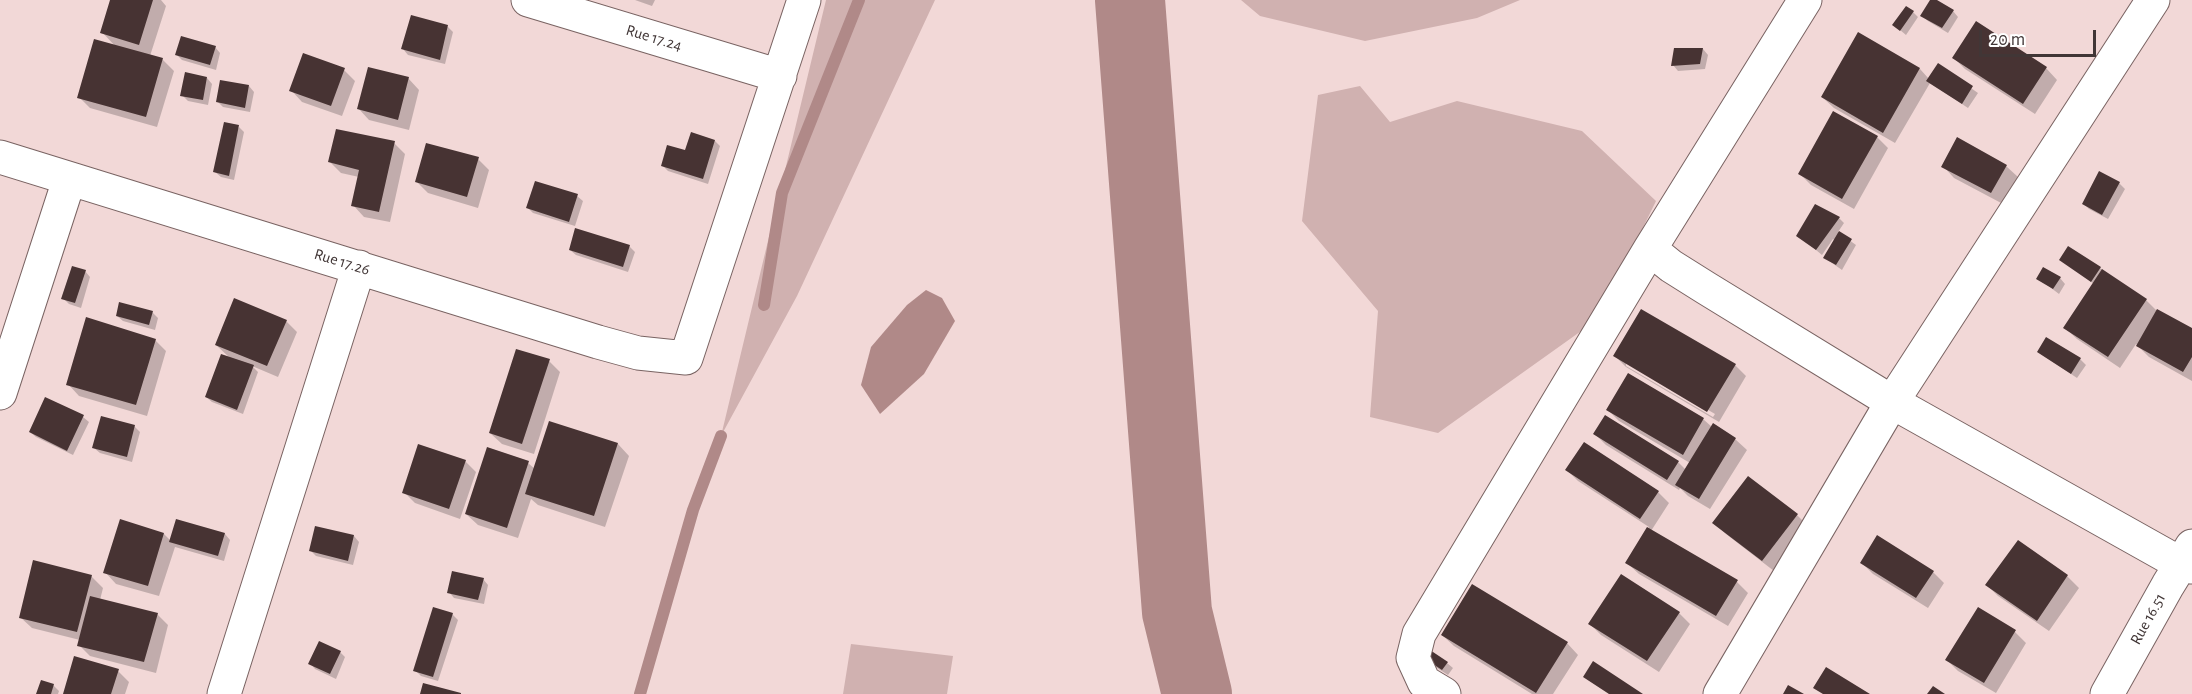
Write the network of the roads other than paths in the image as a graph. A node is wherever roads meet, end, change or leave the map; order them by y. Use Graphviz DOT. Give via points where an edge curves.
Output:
graph roads {
  1 [pos="528,0"];
  2 [pos="804,0"];
  3 [pos="1805,0"];
  4 [pos="2153,0"];
  5 [pos="780,76"];
  6 [pos="0,157"];
  7 [pos="69,180"];
  8 [pos="1650,249"];
  9 [pos="359,267"];
  10 [pos="0,393"];
  11 [pos="1892,402"];
  12 [pos="2188,559"];
  13 [pos="224,694"];
  14 [pos="1444,694"];
  15 [pos="1720,694"];
  16 [pos="2107,694"];
  1 -- 5 [label="street, Rue 17.24"];
  2 -- 5 [label="street"];
  3 -- 8 [label="street"];
  4 -- 11 [label="street"];
  5 -- 9 [label="street, Rue 17.26" via="686,358 638,353 598,342"];
  6 -- 7 [label="street, Rue 17.26"];
  7 -- 9 [label="street, Rue 17.26"];
  7 -- 10 [label="street"];
  8 -- 11 [label="street" via="1671,266"];
  8 -- 14 [label="street" via="1419,634 1413,658 1424,681"];
  9 -- 13 [label="street"];
  11 -- 12 [label="street"];
  11 -- 15 [label="street"];
  12 -- 16 [label="street, Rue 16.51"];
}
